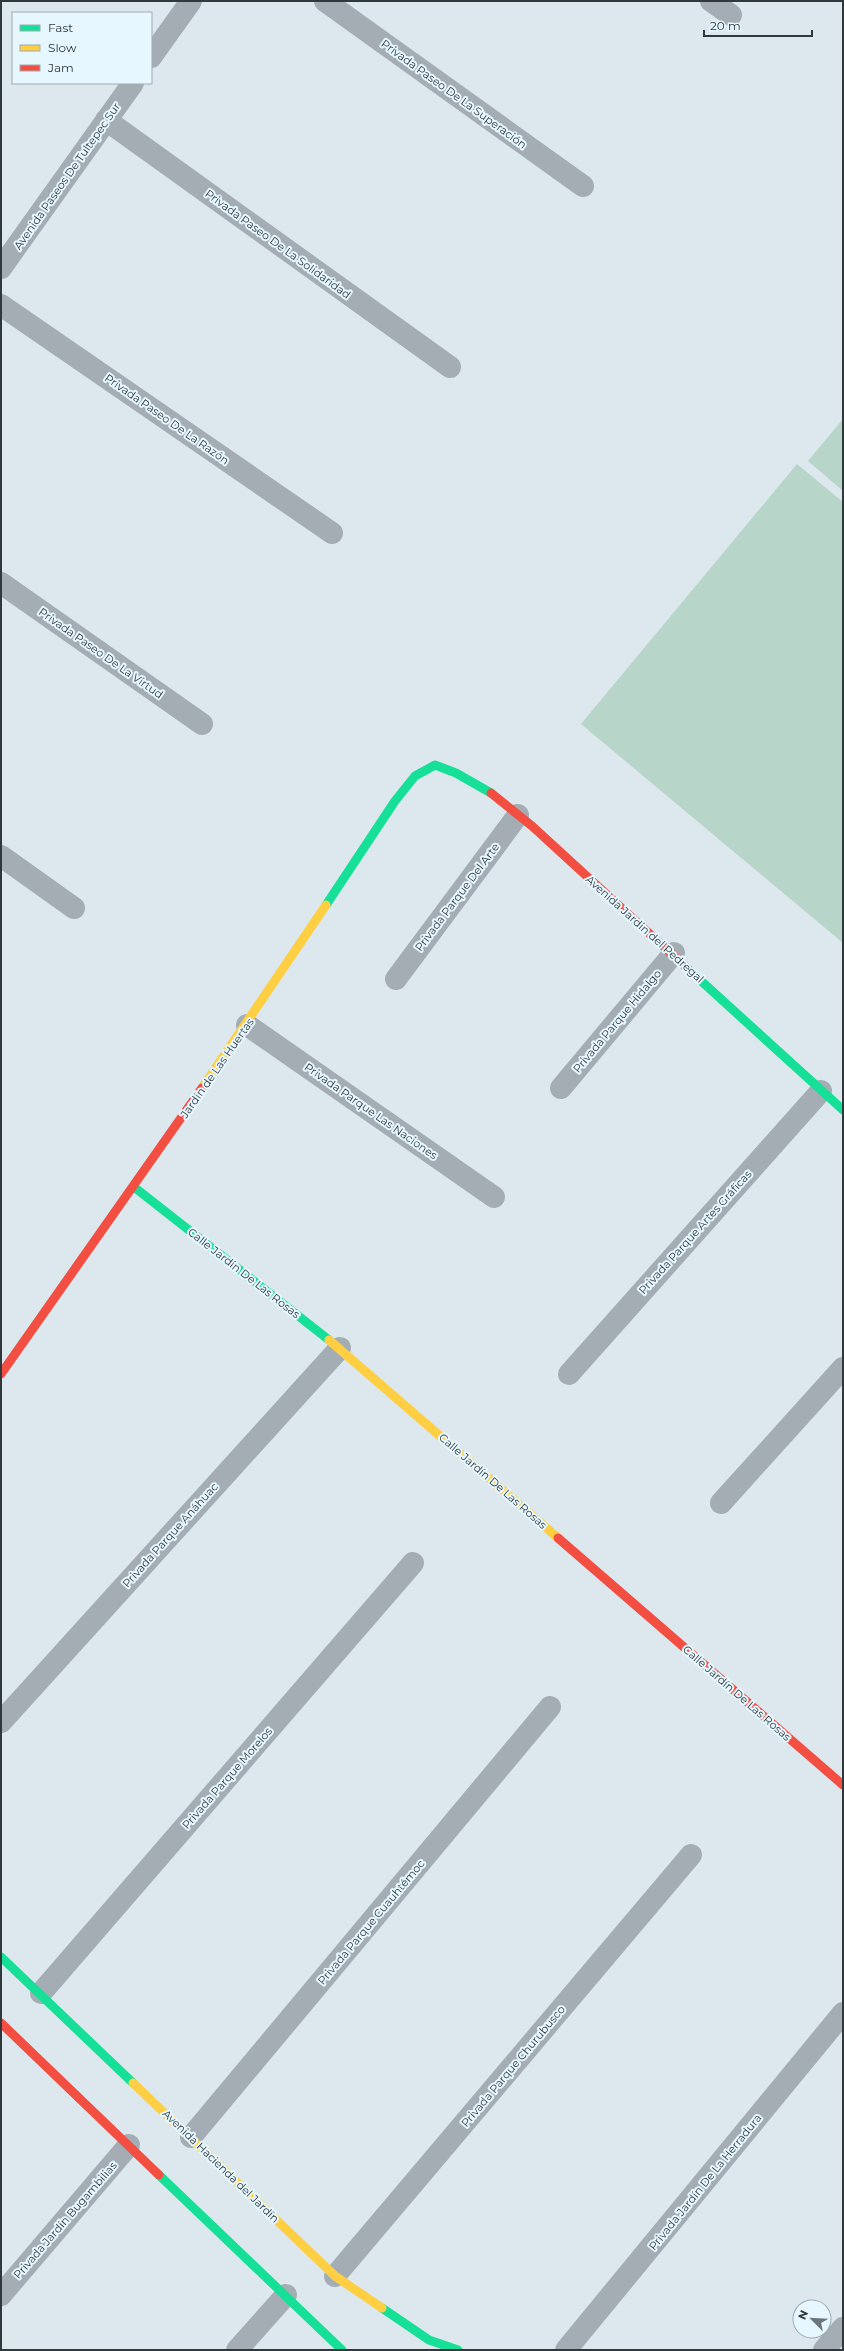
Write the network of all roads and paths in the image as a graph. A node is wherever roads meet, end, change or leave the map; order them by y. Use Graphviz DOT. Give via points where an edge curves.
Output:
graph roads {
  1 [pos="191,1"];
  2 [pos="325,1"];
  3 [pos="711,1"];
  4 [pos="731,15"];
  5 [pos="152,56"];
  6 [pos="132,84"];
  7 [pos="106,120"];
  8 [pos="583,186"];
  9 [pos="1,268"];
  10 [pos="1,305"];
  11 [pos="450,367"];
  12 [pos="332,533"];
  13 [pos="1,582"];
  14 [pos="202,724"];
  15 [pos="435,765"];
  16 [pos="518,816"];
  17 [pos="1,856"];
  18 [pos="74,908"];
  19 [pos="674,953"];
  20 [pos="396,979"];
  21 [pos="247,1025"];
  22 [pos="560,1088"];
  23 [pos="822,1091"];
  24 [pos="843,1110"];
  25 [pos="134,1187"];
  26 [pos="494,1197"];
  27 [pos="340,1348"];
  28 [pos="843,1368"];
  29 [pos="1,1374"];
  30 [pos="569,1374"];
  31 [pos="721,1503"];
  32 [pos="413,1563"];
  33 [pos="550,1707"];
  34 [pos="1,1722"];
  35 [pos="843,1785"];
  36 [pos="691,1855"];
  37 [pos="1,1957"];
  38 [pos="41,1993"];
  39 [pos="843,2013"];
  40 [pos="1,2023"];
  41 [pos="191,2137"];
  42 [pos="129,2146"];
  43 [pos="335,2276"];
  44 [pos="1,2295"];
  45 [pos="286,2295"];
  46 [pos="843,2328"];
  47 [pos="237,2350"];
  48 [pos="342,2350"];
  49 [pos="458,2350"];
  50 [pos="566,2350"];
  51 [pos="824,2350"];
  1 -- 5 [label="street"];
  2 -- 8 [label="street, Privada Paseo De La Superación"];
  3 -- 4 [label="street"];
  6 -- 7 [label="street, Avenida Paseos De Tultepec Sur"];
  7 -- 9 [label="street, Avenida Paseos De Tultepec Sur"];
  7 -- 11 [label="street, Privada Paseo De La Solidaridad"];
  10 -- 12 [label="street, Privada Paseo De La Razón"];
  13 -- 14 [label="street, Privada Paseo De La Virtud"];
  15 -- 16 [label="street, Avenida Jardin del Pedregal" via="456,771 483,787"];
  15 -- 21 [label="street, Jardín de Las Huertas" via="415,776 395,801"];
  16 -- 19 [label="street, Avenida Jardin del Pedregal"];
  16 -- 20 [label="street, Privada Parque Del Arte"];
  17 -- 18 [label="street"];
  19 -- 22 [label="street, Privada Parque Hidalgo"];
  19 -- 23 [label="street, Avenida Jardin del Pedregal"];
  21 -- 25 [label="street, Jardín de Las Huertas"];
  21 -- 26 [label="street, Privada Parque Las Naciones"];
  23 -- 24 [label="street, Avenida Jardin del Pedregal"];
  23 -- 30 [label="street, Privada Parque Artes Gráficas"];
  25 -- 27 [label="street, Calle Jardín De Las Rosas"];
  25 -- 29 [label="street, Jardín de Las Huertas"];
  27 -- 34 [label="street, Privada Parque Anáhuac"];
  27 -- 35 [label="street, Calle Jardín De Las Rosas"];
  28 -- 31 [label="street"];
  32 -- 38 [label="street, Privada Parque Morelos"];
  33 -- 41 [label="street, Privada Parque Cuauhtémoc"];
  36 -- 43 [label="street, Privada Parque Churubusco"];
  37 -- 38 [label="street, Avenida Hacienda del Jardín"];
  38 -- 41 [label="street, Avenida Hacienda del Jardín"];
  39 -- 50 [label="street, Privada Jardín De La Herradura"];
  40 -- 42 [label="street"];
  41 -- 43 [label="street, Avenida Hacienda del Jardín"];
  42 -- 44 [label="street, Privada Jardín Bugambilias"];
  42 -- 45 [label="street"];
  43 -- 49 [label="street, Avenida Hacienda del Jardín" via="429,2340"];
  45 -- 47 [label="street"];
  45 -- 48 [label="street"];
  46 -- 51 [label="street"];
}
